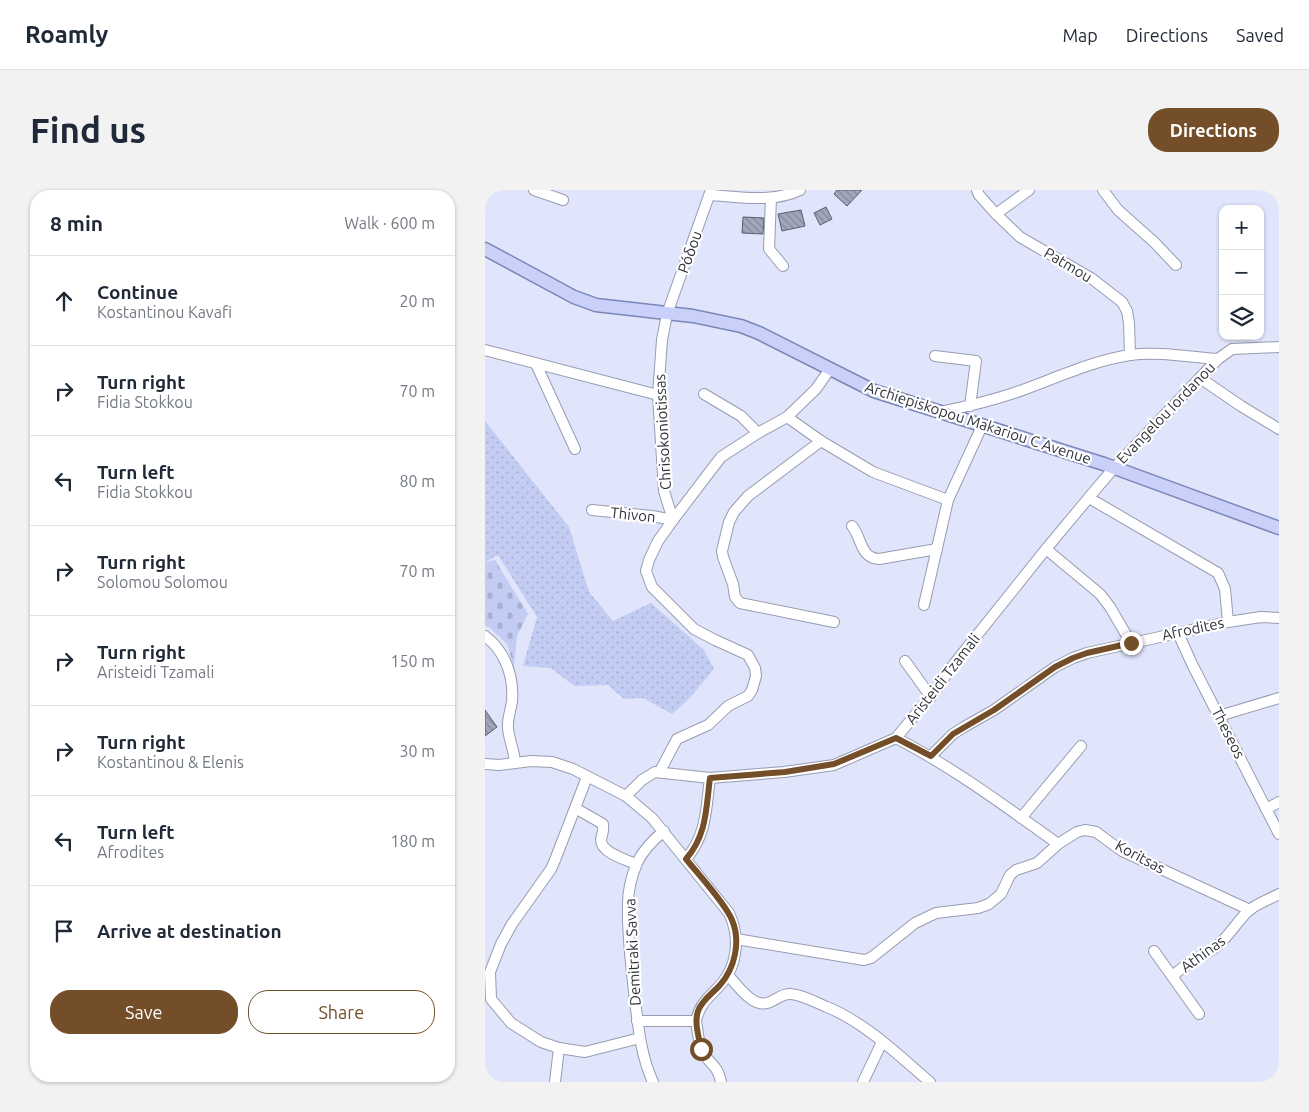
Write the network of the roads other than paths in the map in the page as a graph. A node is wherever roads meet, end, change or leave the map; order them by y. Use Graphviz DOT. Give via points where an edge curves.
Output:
graph roads {
  1 [pos="534,190"];
  2 [pos="801,190"];
  3 [pos="977,190"];
  4 [pos="1029,190"];
  5 [pos="1103,190"];
  6 [pos="711,193"];
  7 [pos="771,198"];
  8 [pos="563,200"];
  9 [pos="996,214"];
  10 [pos="485,249"];
  11 [pos="1176,265"];
  12 [pos="783,266"];
  13 [pos="667,314"];
  14 [pos="1279,348"];
  15 [pos="485,350"];
  16 [pos="1130,355"];
  17 [pos="935,356"];
  18 [pos="1218,359"];
  19 [pos="536,364"];
  20 [pos="830,369"];
  21 [pos="1200,378"];
  22 [pos="704,394"];
  23 [pos="658,395"];
  24 [pos="970,406"];
  25 [pos="939,412"];
  26 [pos="787,417"];
  27 [pos="983,426"];
  28 [pos="1279,429"];
  29 [pos="758,433"];
  30 [pos="821,441"];
  31 [pos="575,449"];
  32 [pos="1114,468"];
  33 [pos="1089,498"];
  34 [pos="948,500"];
  35 [pos="592,510"];
  36 [pos="673,520"];
  37 [pos="852,526"];
  38 [pos="1279,528"];
  39 [pos="937,549"];
  40 [pos="1046,549"];
  41 [pos="925,605"];
  42 [pos="1279,618"];
  43 [pos="834,622"];
  44 [pos="1228,622"];
  45 [pos="1178,633"];
  46 [pos="485,636"];
  47 [pos="1131,643"];
  48 [pos="905,661"];
  49 [pos="931,697"];
  50 [pos="1279,698"];
  51 [pos="1219,716"];
  52 [pos="896,738"];
  53 [pos="1081,746"];
  54 [pos="931,756"];
  55 [pos="515,762"];
  56 [pos="485,764"];
  57 [pos="660,771"];
  58 [pos="587,777"];
  59 [pos="710,778"];
  60 [pos="626,796"];
  61 [pos="1279,802"];
  62 [pos="575,808"];
  63 [pos="1266,809"];
  64 [pos="1021,818"];
  65 [pos="664,832"];
  66 [pos="1279,834"];
  67 [pos="1058,844"];
  68 [pos="686,859"];
  69 [pos="636,864"];
  70 [pos="1279,894"];
  71 [pos="1250,910"];
  72 [pos="736,939"];
  73 [pos="1154,951"];
  74 [pos="728,975"];
  75 [pos="1173,976"];
  76 [pos="488,1000"];
  77 [pos="1199,1014"];
  78 [pos="637,1021"];
  79 [pos="696,1021"];
  80 [pos="640,1038"];
  81 [pos="882,1042"];
  82 [pos="559,1048"];
  83 [pos="555,1082"];
  84 [pos="653,1082"];
  85 [pos="721,1082"];
  86 [pos="863,1082"];
  87 [pos="930,1082"];
  1 -- 8 [label="street"];
  2 -- 7 [label="street"];
  3 -- 9 [label="street, Patmou"];
  4 -- 9 [label="street"];
  5 -- 11 [label="street" via="1117,210"];
  6 -- 7 [label="street"];
  6 -- 13 [label="street, Ρόδου"];
  7 -- 12 [label="street" via="769,248"];
  9 -- 16 [label="street, Patmou" via="1020,237 1117,296 1127,311"];
  10 -- 13 [label="main road, Archiepiskopou Makariou C Avenue" via="585,302"];
  13 -- 20 [label="main road, Archiepiskopou Makariou C Avenue" via="741,326"];
  13 -- 23 [label="street, Chrisokoniotissas" via="661,340"];
  14 -- 18 [label="street" via="1232,348"];
  15 -- 19 [label="street"];
  16 -- 18 [label="street"];
  16 -- 24 [label="street"];
  17 -- 24 [label="street" via="976,361"];
  18 -- 21 [label="street, Evangelou Iordanou"];
  19 -- 23 [label="street"];
  19 -- 31 [label="street"];
  20 -- 25 [label="main road, Archiepiskopou Makariou C Avenue" via="874,391"];
  20 -- 26 [label="street" via="816,389"];
  21 -- 28 [label="street"];
  21 -- 32 [label="street, Evangelou Iordanou"];
  22 -- 29 [label="street" via="741,416"];
  23 -- 36 [label="street, Chrisokoniotissas" via="664,491"];
  24 -- 25 [label="street"];
  25 -- 27 [label="main road, Archiepiskopou Makariou C Avenue"];
  26 -- 29 [label="street"];
  26 -- 30 [label="street"];
  27 -- 32 [label="main road, Archiepiskopou Makariou C Avenue"];
  27 -- 34 [label="street"];
  29 -- 36 [label="street" via="721,457"];
  30 -- 34 [label="street" via="873,472"];
  30 -- 43 [label="street" via="741,503 729,522 722,551 739,604"];
  32 -- 33 [label="street, Aristeidi Tzamali"];
  32 -- 38 [label="main road, Archiepiskopou Makariou C Avenue"];
  33 -- 40 [label="street, Aristeidi Tzamali"];
  33 -- 44 [label="street" via="1218,574 1225,589"];
  34 -- 39 [label="street"];
  35 -- 36 [label="street, Thivon"];
  36 -- 57 [label="street" via="649,560 646,571 652,587 695,629 748,655 756,676 748,696 729,706 708,725 677,739"];
  37 -- 39 [label="street" via="863,551 873,559"];
  39 -- 41 [label="street"];
  40 -- 47 [label="street" via="1100,594"];
  40 -- 49 [label="street, Aristeidi Tzamali"];
  42 -- 44 [label="street, Afrodites"];
  44 -- 45 [label="street, Afrodites"];
  45 -- 47 [label="street, Afrodites"];
  45 -- 51 [label="street, Theseos"];
  46 -- 55 [label="street" via="501,652 508,666 512,695 508,727"];
  47 -- 54 [label="street, Afrodites" via="1087,653 1055,667 1011,699 953,734"];
  48 -- 49 [label="street"];
  49 -- 52 [label="street, Aristeidi Tzamali"];
  50 -- 51 [label="street"];
  51 -- 63 [label="street, Theseos"];
  52 -- 54 [label="street"];
  52 -- 59 [label="street, Aristeidi Tzamali" via="834,764"];
  53 -- 64 [label="street"];
  54 -- 64 [label="street"];
  55 -- 56 [label="street"];
  55 -- 58 [label="street" via="552,762"];
  57 -- 59 [label="street, Aristeidi Tzamali"];
  57 -- 60 [label="street" via="642,780"];
  58 -- 60 [label="street"];
  58 -- 62 [label="street"];
  59 -- 68 [label="street" via="701,835"];
  60 -- 65 [label="street" via="653,818"];
  61 -- 63 [label="street"];
  62 -- 69 [label="street" via="603,824 601,840 605,849"];
  62 -- 76 [label="street" via="551,869 512,924 495,956"];
  63 -- 66 [label="street, Theseos"];
  64 -- 67 [label="street"];
  65 -- 68 [label="street"];
  65 -- 69 [label="street, Demitraki Savva" via="645,849"];
  67 -- 71 [label="street, Koritsas" via="1077,832 1096,832 1122,851"];
  67 -- 72 [label="street, Koritsas" via="1037,863 1016,870 1001,894 989,904 936,913 915,924 878,954 864,960"];
  68 -- 72 [label="street" via="729,914"];
  69 -- 78 [label="street, Demitraki Savva" via="628,902"];
  70 -- 71 [label="street, Athinas"];
  71 -- 75 [label="street, Athinas" via="1216,947 1180,968"];
  72 -- 74 [label="street"];
  73 -- 75 [label="street, Athinas"];
  74 -- 79 [label="street" via="702,1004"];
  74 -- 81 [label="street" via="757,1003 766,1004 785,994 792,994 837,1012"];
  75 -- 77 [label="street, Athinas"];
  76 -- 82 [label="street" via="511,1023 541,1042"];
  78 -- 79 [label="street"];
  78 -- 80 [label="street, Demitraki Savva"];
  79 -- 85 [label="street" via="701,1049 717,1068"];
  80 -- 82 [label="street" via="589,1052"];
  80 -- 84 [label="street, Demitraki Savva"];
  81 -- 86 [label="street"];
  81 -- 87 [label="street"];
  82 -- 83 [label="street"];
}
